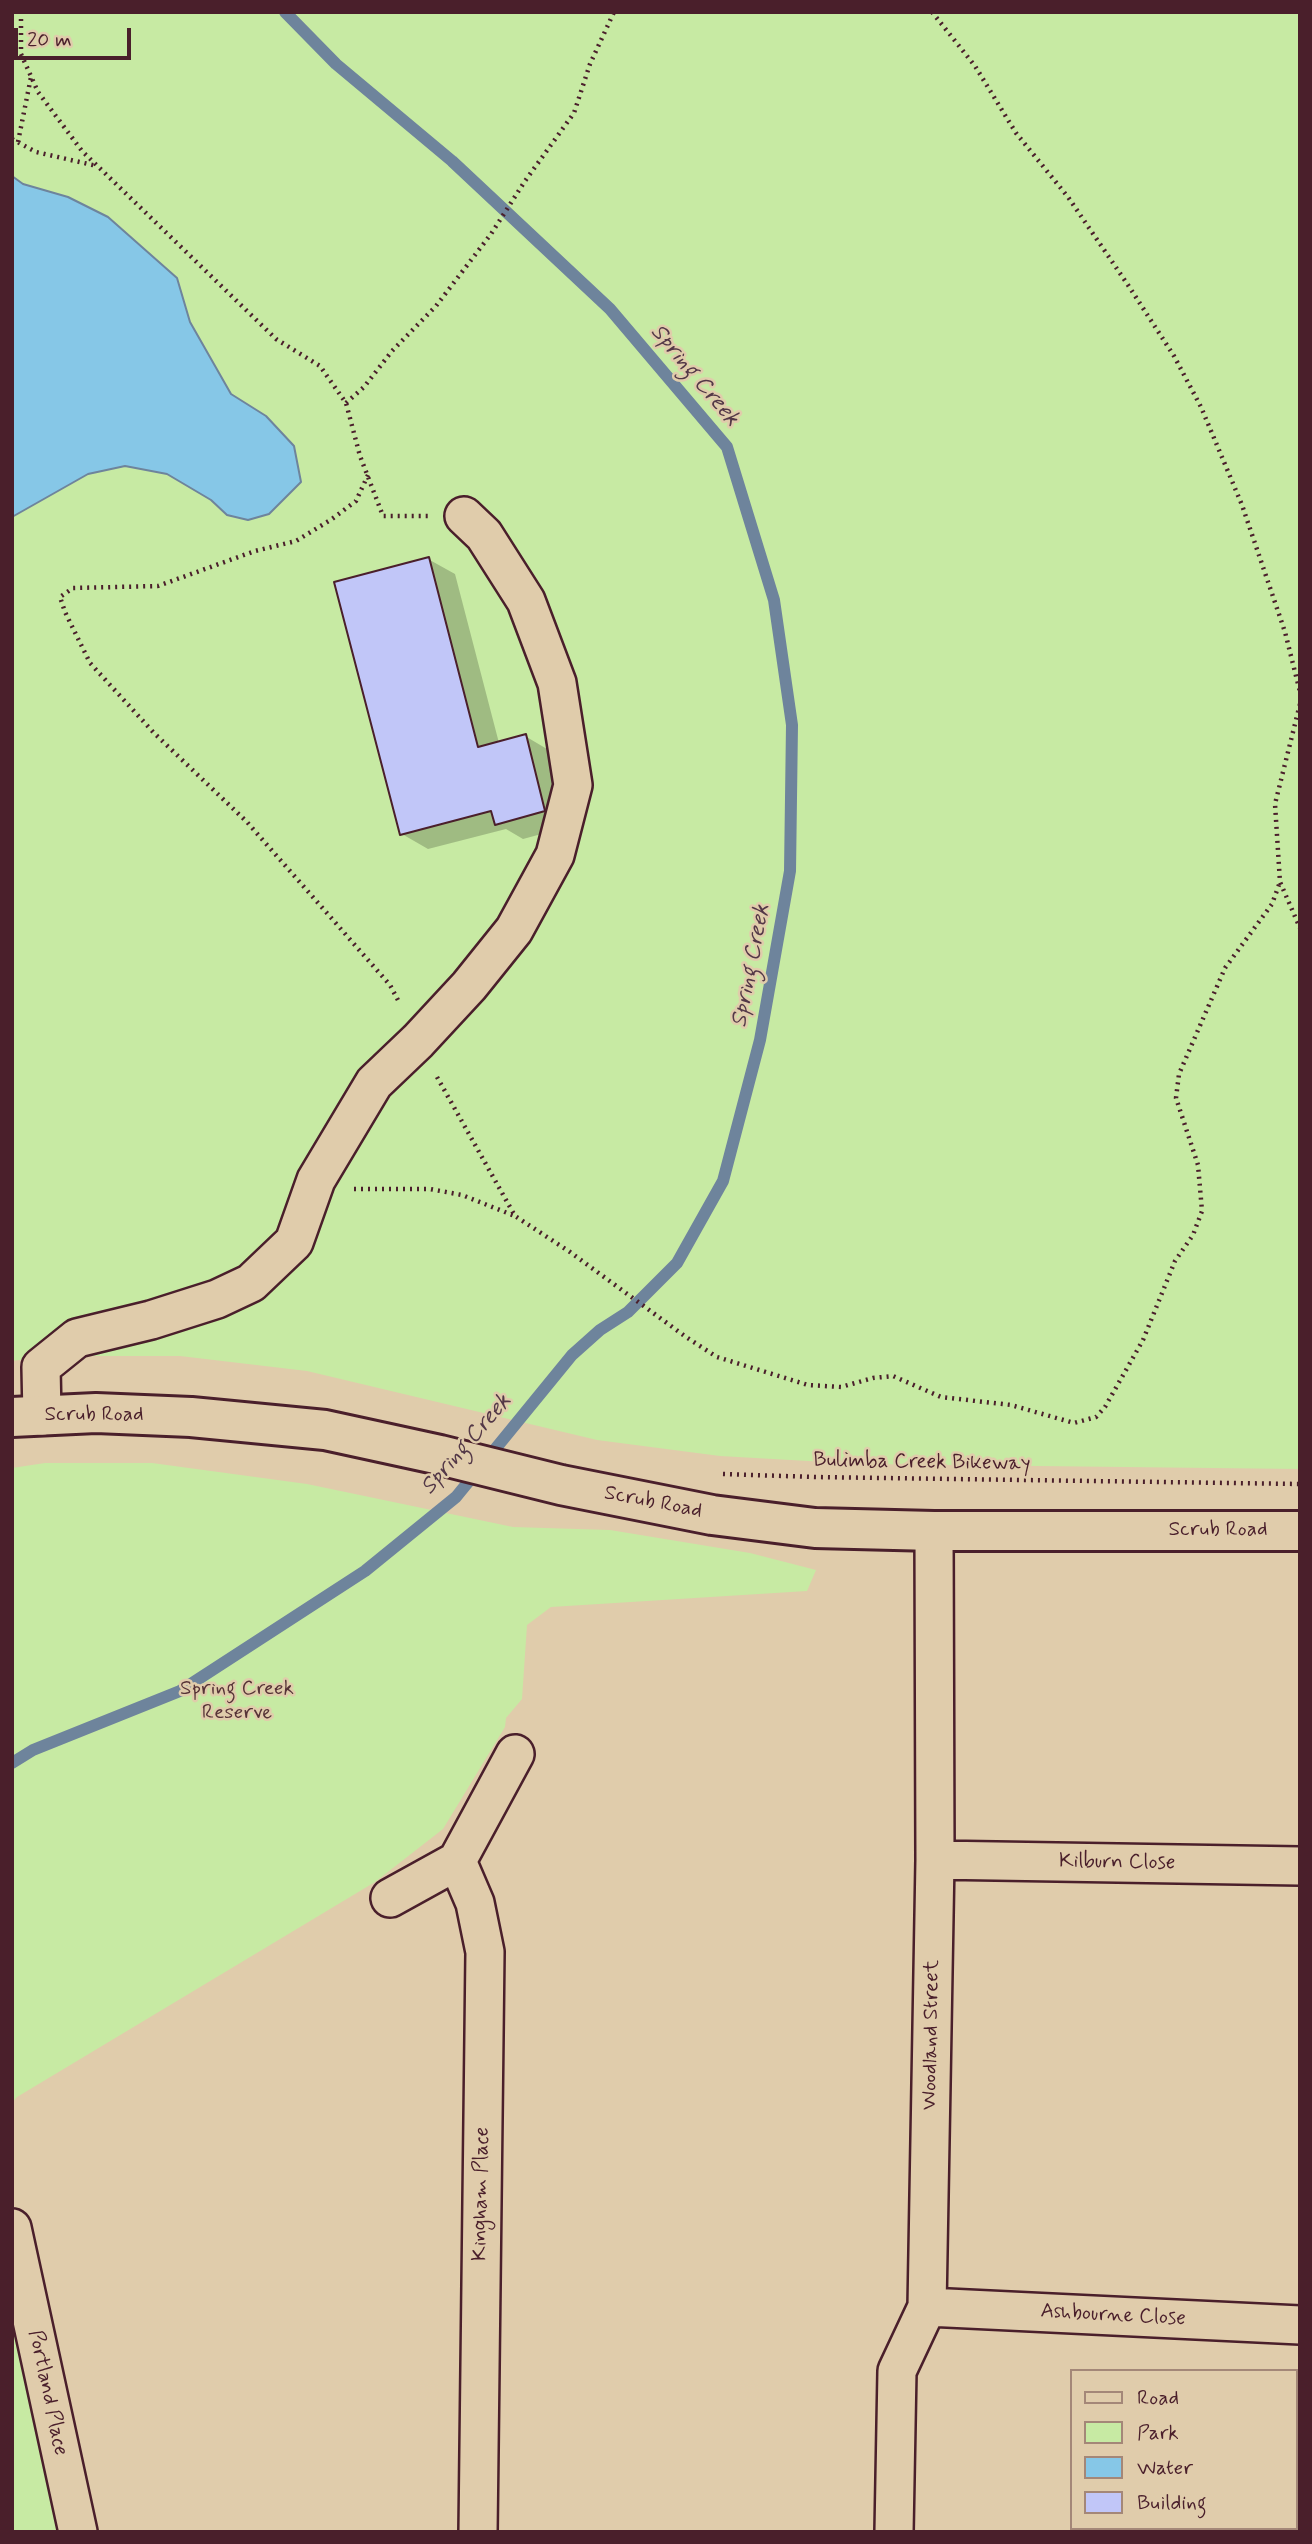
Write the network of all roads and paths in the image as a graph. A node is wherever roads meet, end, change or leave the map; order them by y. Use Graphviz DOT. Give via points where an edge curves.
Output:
graph roads {
  1 [pos="21,12"];
  2 [pos="614,12"];
  3 [pos="932,12"];
  4 [pos="31,76"];
  5 [pos="15,141"];
  6 [pos="98,166"];
  7 [pos="346,403"];
  8 [pos="368,475"];
  9 [pos="464,516"];
  10 [pos="1300,692"];
  11 [pos="1300,704"];
  12 [pos="1280,882"];
  13 [pos="1300,928"];
  14 [pos="418,1041"];
  15 [pos="314,1186"];
  16 [pos="515,1216"];
  17 [pos="27,1416"];
  18 [pos="721,1474"];
  19 [pos="1300,1484"];
  20 [pos="934,1531"];
  21 [pos="1300,1531"];
  22 [pos="515,1754"];
  23 [pos="935,1860"];
  24 [pos="457,1861"];
  25 [pos="1300,1866"];
  26 [pos="390,1898"];
  27 [pos="14,2246"];
  28 [pos="927,2307"];
  29 [pos="1300,2325"];
  30 [pos="78,2532"];
  31 [pos="478,2532"];
  32 [pos="894,2532"];
  1 -- 4 [label="path" via="21,54"];
  2 -- 7 [label="path" via="574,113 436,306"];
  3 -- 10 [label="path" via="975,66 1016,133 1068,197 1174,356 1242,505"];
  4 -- 5 [label="path"];
  4 -- 6 [label="path" via="38,92"];
  5 -- 6 [label="path" via="36,152"];
  6 -- 7 [label="path" via="276,339 320,366"];
  7 -- 8 [label="path"];
  8 -- 9 [label="path" via="383,516"];
  8 -- 14 [label="path" via="356,501 296,541 158,586 73,588 60,597 90,663 154,733 247,822 332,917 390,985"];
  9 -- 14 [label="street" via="484,535 526,601 557,683 573,785 555,855 514,930"];
  11 -- 12 [label="path" via="1275,804"];
  12 -- 13 [label="path"];
  12 -- 16 [label="path" via="1272,904 1225,968 1179,1074 1176,1098 1198,1166 1202,1211 1175,1261 1143,1340 1097,1417 1074,1423 1011,1405 941,1397 893,1376 841,1387 808,1385 717,1357"];
  14 -- 15 [label="street" via="374,1083"];
  14 -- 16 [label="path"];
  15 -- 16 [label="path" via="430,1189 462,1195"];
  15 -- 17 [label="street" via="294,1242 251,1283 164,1316 77,1338 41,1367"];
  17 -- 20 [label="main road, Scrub Road" via="96,1413 311,1429 712,1515 815,1528"];
  18 -- 19 [label="path, Bulimba Creek Bikeway"];
  20 -- 21 [label="main road, Scrub Road"];
  20 -- 23 [label="street, Woodland Street"];
  22 -- 24 [label="street"];
  23 -- 25 [label="street, Kilburn Close"];
  23 -- 28 [label="street, Woodland Street"];
  24 -- 26 [label="street"];
  24 -- 31 [label="street, Kingham Place" via="475,1903 485,1952"];
  27 -- 30 [label="street, Portland Place"];
  28 -- 29 [label="street, Ashbourne Close"];
  28 -- 32 [label="street, Woodland Street" via="897,2371"];
}
